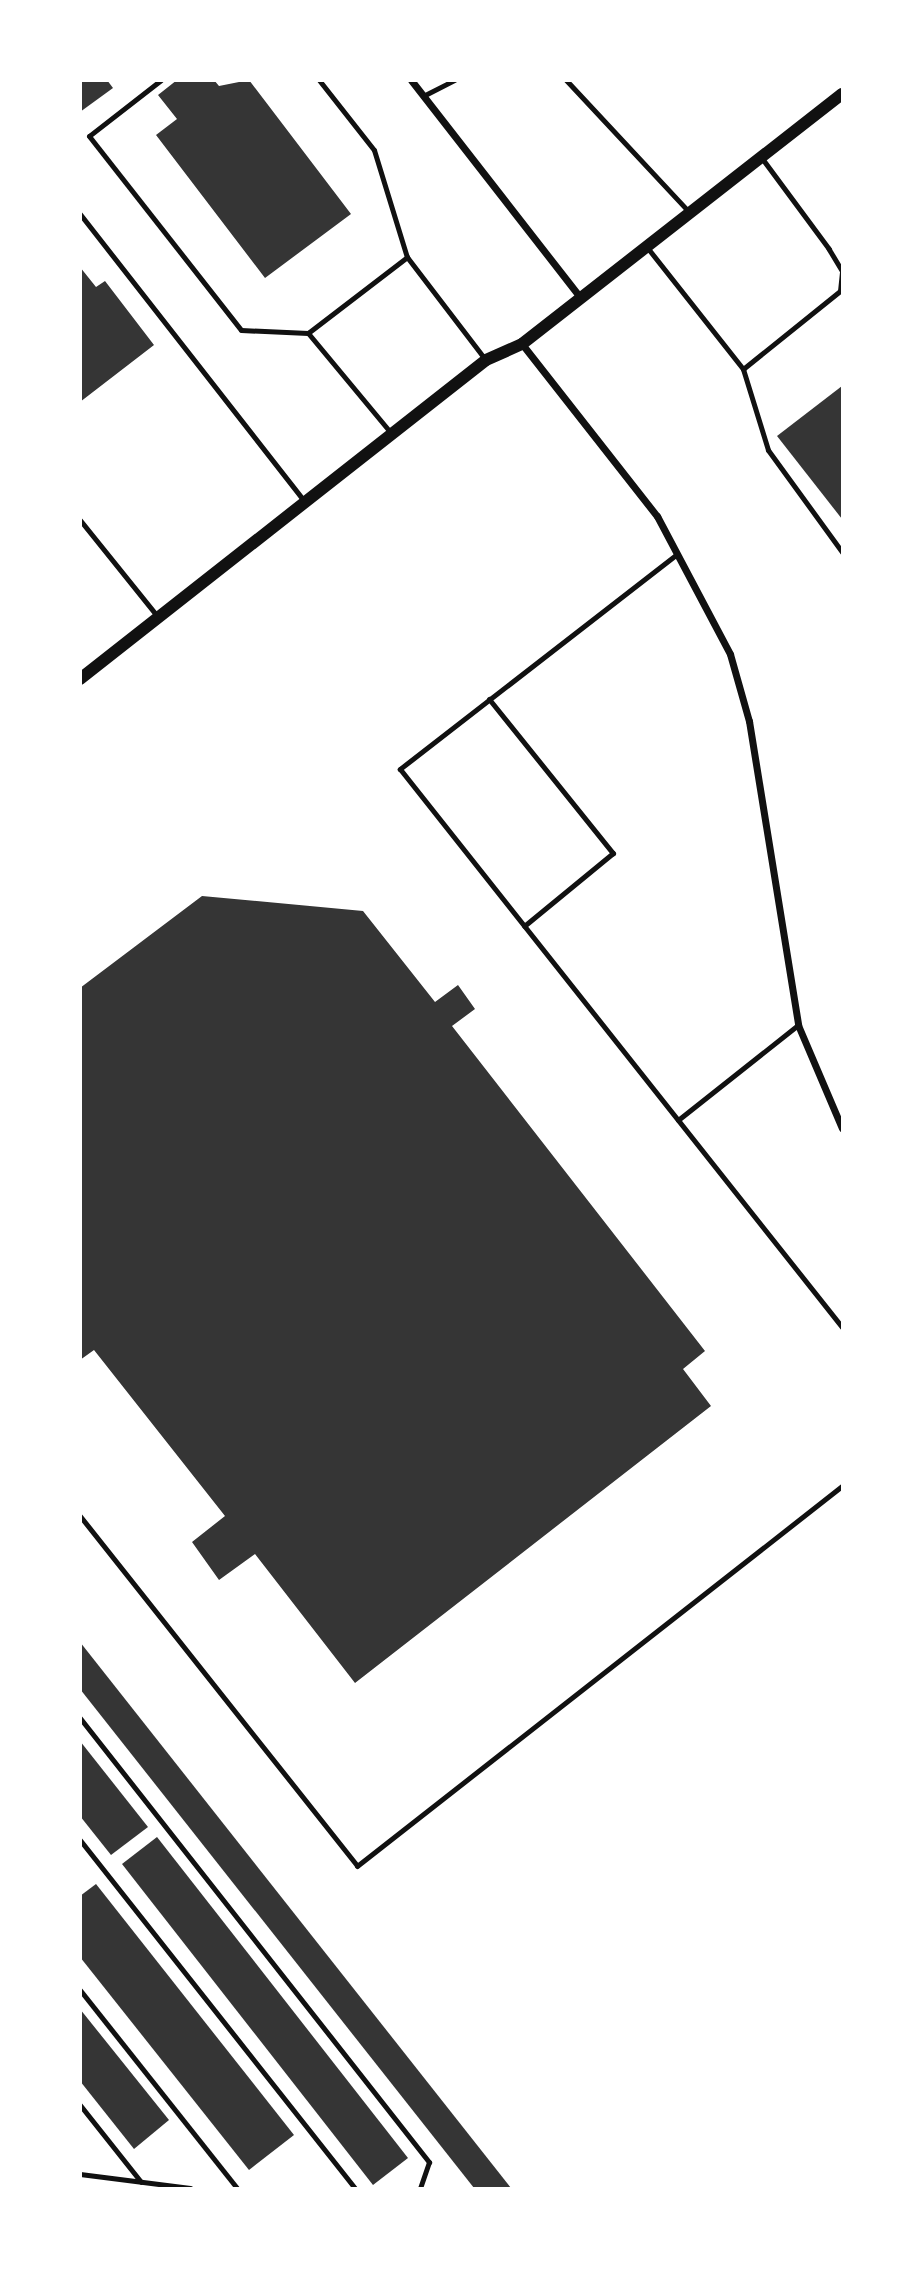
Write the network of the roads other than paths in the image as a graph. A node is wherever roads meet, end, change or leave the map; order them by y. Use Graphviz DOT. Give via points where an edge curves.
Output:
graph roads {
  1 [pos="161,80"];
  2 [pos="319,80"];
  3 [pos="411,80"];
  4 [pos="454,80"];
  5 [pos="566,80"];
  6 [pos="842,94"];
  7 [pos="423,96"];
  8 [pos="761,157"];
  9 [pos="689,212"];
  10 [pos="80,214"];
  11 [pos="646,246"];
  12 [pos="407,257"];
  13 [pos="580,297"];
  14 [pos="308,332"];
  15 [pos="522,344"];
  16 [pos="486,360"];
  17 [pos="743,369"];
  18 [pos="391,433"];
  19 [pos="304,500"];
  20 [pos="80,520"];
  21 [pos="842,552"];
  22 [pos="677,554"];
  23 [pos="158,617"];
  24 [pos="80,679"];
  25 [pos="489,699"];
  26 [pos="524,926"];
  27 [pos="798,1025"];
  28 [pos="678,1120"];
  29 [pos="842,1128"];
  30 [pos="842,1327"];
  31 [pos="842,1486"];
  32 [pos="80,1516"];
  33 [pos="80,1718"];
  34 [pos="80,1840"];
  35 [pos="80,1990"];
  36 [pos="80,2105"];
  37 [pos="80,2174"];
  38 [pos="141,2182"];
  39 [pos="190,2189"];
  40 [pos="237,2189"];
  41 [pos="355,2189"];
  42 [pos="420,2189"];
  1 -- 14 [label="lane" via="89,136 241,330"];
  2 -- 12 [label="lane" via="374,150"];
  3 -- 7 [label="street"];
  4 -- 7 [label="lane"];
  5 -- 9 [label="lane"];
  6 -- 8 [label="street"];
  7 -- 13 [label="street"];
  8 -- 9 [label="street"];
  8 -- 17 [label="lane" via="842,271 840,291"];
  9 -- 11 [label="street"];
  10 -- 19 [label="lane"];
  11 -- 13 [label="street"];
  11 -- 17 [label="lane"];
  12 -- 14 [label="lane"];
  12 -- 16 [label="lane"];
  13 -- 15 [label="street"];
  14 -- 18 [label="lane"];
  15 -- 16 [label="street"];
  15 -- 22 [label="street" via="657,516"];
  16 -- 18 [label="street"];
  17 -- 21 [label="lane" via="768,450"];
  18 -- 19 [label="street"];
  19 -- 23 [label="street"];
  20 -- 23 [label="lane"];
  22 -- 25 [label="lane"];
  22 -- 27 [label="street" via="730,654 749,721"];
  23 -- 24 [label="street"];
  25 -- 26 [label="lane" via="613,853"];
  25 -- 26 [label="lane" via="400,769"];
  26 -- 28 [label="lane"];
  27 -- 28 [label="lane"];
  27 -- 29 [label="street"];
  28 -- 30 [label="lane"];
  31 -- 32 [label="lane" via="356,1866"];
  33 -- 42 [label="lane" via="429,2162"];
  34 -- 41 [label="lane"];
  35 -- 40 [label="lane"];
  36 -- 38 [label="lane"];
  37 -- 38 [label="lane"];
  38 -- 39 [label="lane"];
}
